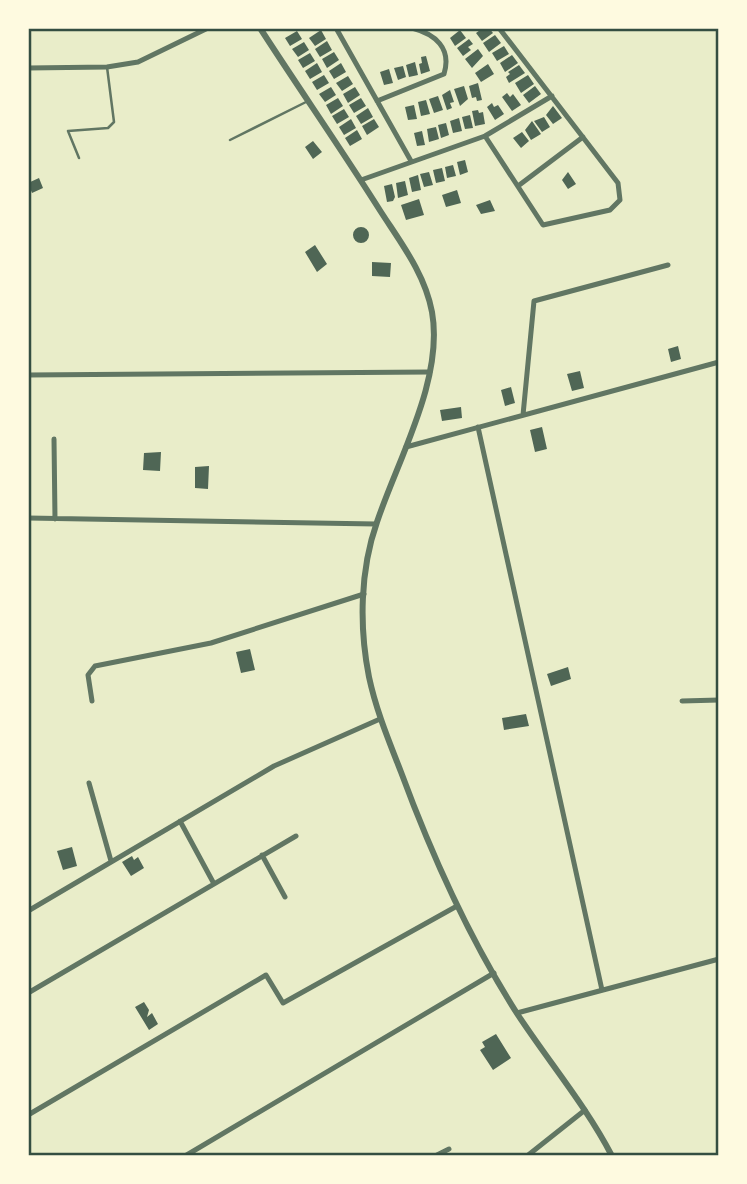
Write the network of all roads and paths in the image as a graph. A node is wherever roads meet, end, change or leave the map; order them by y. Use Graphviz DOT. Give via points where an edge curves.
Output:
graph roads {
  1 [pos="208,28"];
  2 [pos="260,28"];
  3 [pos="412,28"];
  4 [pos="499,28"];
  5 [pos="338,29"];
  6 [pos="107,67"];
  7 [pos="28,68"];
  8 [pos="552,96"];
  9 [pos="377,100"];
  10 [pos="308,102"];
  11 [pos="485,136"];
  12 [pos="583,137"];
  13 [pos="230,139"];
  14 [pos="79,158"];
  15 [pos="411,161"];
  16 [pos="361,180"];
  17 [pos="518,187"];
  18 [pos="668,265"];
  19 [pos="719,362"];
  20 [pos="430,372"];
  21 [pos="28,374"];
  22 [pos="523,415"];
  23 [pos="478,427"];
  24 [pos="54,439"];
  25 [pos="405,447"];
  26 [pos="28,519"];
  27 [pos="55,519"];
  28 [pos="376,524"];
  29 [pos="364,594"];
  30 [pos="719,700"];
  31 [pos="92,701"];
  32 [pos="682,701"];
  33 [pos="380,719"];
  34 [pos="89,783"];
  35 [pos="180,821"];
  36 [pos="296,836"];
  37 [pos="262,855"];
  38 [pos="111,861"];
  39 [pos="213,883"];
  40 [pos="285,897"];
  41 [pos="457,906"];
  42 [pos="28,911"];
  43 [pos="719,959"];
  44 [pos="494,972"];
  45 [pos="603,990"];
  46 [pos="28,993"];
  47 [pos="517,1013"];
  48 [pos="585,1110"];
  49 [pos="28,1115"];
  50 [pos="449,1149"];
  51 [pos="185,1156"];
  52 [pos="435,1156"];
  53 [pos="527,1156"];
  54 [pos="612,1156"];
  1 -- 6 [label="street" via="138,62"];
  2 -- 10 [label="street"];
  3 -- 9 [label="street" via="439,41 447,60 444,74"];
  4 -- 8 [label="street"];
  5 -- 9 [label="street"];
  6 -- 7 [label="street"];
  6 -- 14 [label="lane" via="114,122 108,128 68,131"];
  8 -- 11 [label="street"];
  8 -- 12 [label="street"];
  9 -- 15 [label="street"];
  10 -- 13 [label="lane"];
  10 -- 16 [label="street"];
  11 -- 15 [label="street"];
  11 -- 17 [label="street"];
  12 -- 17 [label="street"];
  12 -- 17 [label="street" via="620,187 620,200 614,207 543,225"];
  15 -- 16 [label="street"];
  16 -- 20 [label="street" via="425,288 434,328"];
  18 -- 22 [label="street" via="534,301"];
  19 -- 22 [label="street"];
  20 -- 21 [label="street"];
  20 -- 25 [label="street"];
  22 -- 23 [label="street"];
  23 -- 25 [label="street"];
  23 -- 45 [label="street"];
  24 -- 27 [label="street"];
  25 -- 28 [label="street"];
  26 -- 27 [label="street"];
  27 -- 28 [label="street"];
  28 -- 29 [label="street"];
  29 -- 31 [label="street" via="211,643 95,666 88,675"];
  29 -- 33 [label="street" via="366,657"];
  30 -- 32 [label="street"];
  33 -- 35 [label="street" via="299,753"];
  33 -- 41 [label="street"];
  34 -- 38 [label="street"];
  35 -- 38 [label="street"];
  35 -- 39 [label="street"];
  36 -- 37 [label="street"];
  37 -- 39 [label="street"];
  37 -- 40 [label="street"];
  38 -- 42 [label="street"];
  39 -- 46 [label="street"];
  41 -- 44 [label="street"];
  41 -- 49 [label="street" via="283,1003 266,975"];
  43 -- 45 [label="street"];
  44 -- 47 [label="street"];
  44 -- 51 [label="street"];
  45 -- 47 [label="street"];
  47 -- 48 [label="street"];
  48 -- 53 [label="street"];
  48 -- 54 [label="street"];
  50 -- 52 [label="street"];
}
